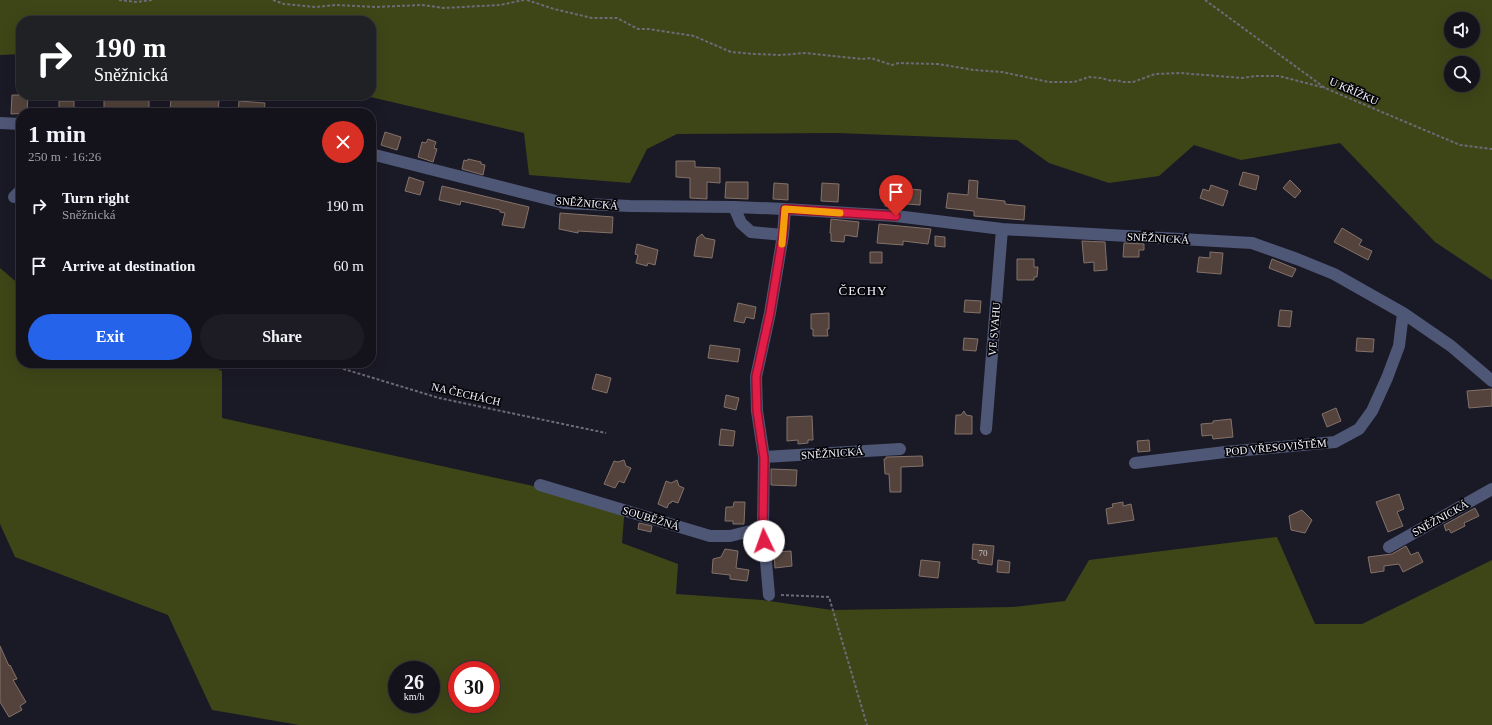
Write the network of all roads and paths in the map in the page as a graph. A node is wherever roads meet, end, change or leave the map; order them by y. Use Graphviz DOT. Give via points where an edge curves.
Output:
graph roads {
  1 [pos="118,0"];
  2 [pos="152,0"];
  3 [pos="273,0"];
  4 [pos="526,0"];
  5 [pos="1205,0"];
  6 [pos="1325,88"];
  7 [pos="0,123"];
  8 [pos="16,124"];
  9 [pos="1492,149"];
  10 [pos="376,155"];
  11 [pos="734,207"];
  12 [pos="785,209"];
  13 [pos="1002,229"];
  14 [pos="783,235"];
  15 [pos="1403,313"];
  16 [pos="340,368"];
  17 [pos="1492,381"];
  18 [pos="986,429"];
  19 [pos="606,433"];
  20 [pos="900,449"];
  21 [pos="764,458"];
  22 [pos="1135,463"];
  23 [pos="540,485"];
  24 [pos="1492,489"];
  25 [pos="763,528"];
  26 [pos="1389,547"];
  27 [pos="769,595"];
  28 [pos="867,725"];
  1 -- 2 [label="path"];
  3 -- 4 [label="path" via="284,4 316,7 336,5 444,8 500,5"];
  4 -- 6 [label="path" via="554,10 592,18 617,18 638,29 694,36 731,52 781,55 805,53 871,58 892,65 938,64 1002,72 1049,82 1074,82 1095,78 1133,82 1155,74 1180,73 1242,78 1279,76"];
  5 -- 6 [label="path, U KŘÍŽKU"];
  6 -- 9 [label="path, U KŘÍŽKU" via="1460,145"];
  7 -- 8 [label="street"];
  10 -- 11 [label="street, SNĚŽNICKÁ" via="564,203"];
  11 -- 12 [label="street, SNĚŽNICKÁ"];
  11 -- 14 [label="street" via="741,223 750,232"];
  12 -- 13 [label="street, SNĚŽNICKÁ" via="896,216"];
  12 -- 14 [label="street"];
  13 -- 15 [label="street, SNĚŽNICKÁ" via="1252,243 1334,274"];
  13 -- 18 [label="street, VE SVAHU"];
  14 -- 21 [label="street" via="756,377 757,411"];
  15 -- 17 [label="street, SNĚŽNICKÁ" via="1452,346"];
  15 -- 22 [label="street, POD VŘESOVIŠTĚM" via="1399,346 1372,411 1360,429 1336,442"];
  16 -- 19 [label="path, NA ČECHÁCH" via="439,398"];
  20 -- 21 [label="street, SNĚŽNICKÁ"];
  21 -- 25 [label="street"];
  23 -- 25 [label="street, SOUBĚŽNÁ" via="710,536 730,536"];
  24 -- 26 [label="street, SNĚŽNICKÁ"];
  25 -- 27 [label="street"];
  27 -- 28 [label="path" via="829,597"];
}
